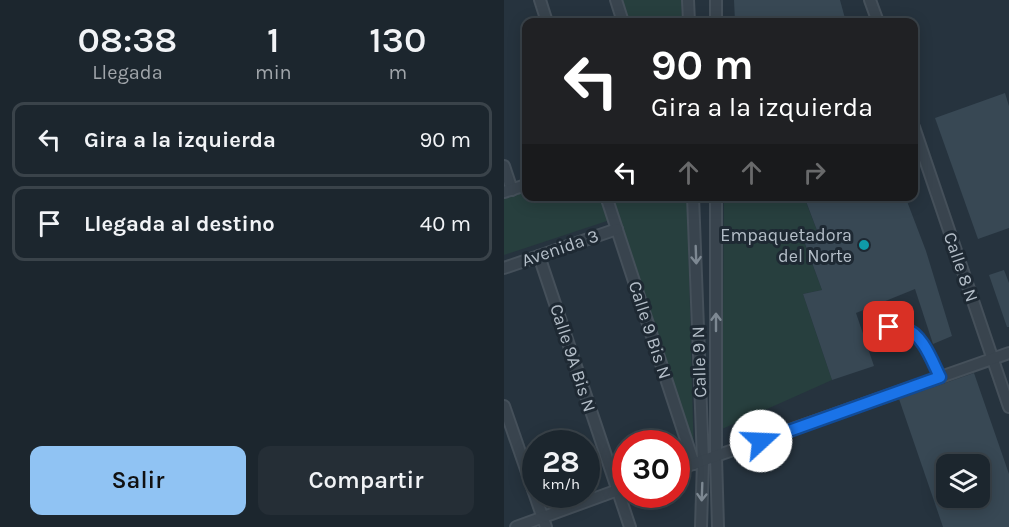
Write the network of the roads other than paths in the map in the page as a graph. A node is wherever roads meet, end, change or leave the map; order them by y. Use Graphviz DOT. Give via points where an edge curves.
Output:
graph roads {
  1 [pos="540,0"];
  2 [pos="616,0"];
  3 [pos="688,0"];
  4 [pos="716,0"];
  5 [pos="870,0"];
  6 [pos="546,18"];
  7 [pos="623,18"];
  8 [pos="689,18"];
  9 [pos="716,18"];
  10 [pos="877,18"];
  11 [pos="918,139"];
  12 [pos="504,166"];
  13 [pos="508,191"];
  14 [pos="608,201"];
  15 [pos="693,201"];
  16 [pos="716,201"];
  17 [pos="617,228"];
  18 [pos="539,256"];
  19 [pos="504,268"];
  20 [pos="875,327"];
  21 [pos="1009,353"];
  22 [pos="993,358"];
  23 [pos="940,377"];
  24 [pos="504,406"];
  25 [pos="1009,407"];
  26 [pos="716,457"];
  27 [pos="698,462"];
  28 [pos="612,463"];
  29 [pos="690,465"];
  30 [pos="612,493"];
  31 [pos="626,508"];
  32 [pos="544,522"];
  33 [pos="516,527"];
  34 [pos="630,527"];
  35 [pos="701,527"];
  36 [pos="718,527"];
  1 -- 6 [label="street"];
  2 -- 7 [label="street"];
  3 -- 8 [label="street"];
  4 -- 9 [label="street"];
  5 -- 10 [label="street"];
  11 -- 22 [label="street, Calle 8 N"];
  12 -- 13 [label="street"];
  14 -- 17 [label="street, Calle 9 Bis N"];
  15 -- 27 [label="street, Calle 9 N, one-way"];
  26 -- 16 [label="street, Calle 9 N, one-way"];
  17 -- 18 [label="street, Avenida 3"];
  17 -- 27 [label="street, Calle 9 Bis N"];
  18 -- 19 [label="street, Avenida 3"];
  18 -- 28 [label="street, Calle 9A Bis N"];
  20 -- 23 [label="lane" via="903,327 915,334"];
  21 -- 22 [label="street"];
  22 -- 23 [label="street"];
  22 -- 25 [label="street, Calle 8 N"];
  23 -- 26 [label="street"];
  24 -- 32 [label="street"];
  26 -- 27 [label="street"];
  26 -- 36 [label="street, Calle 9 N"];
  27 -- 29 [label="street"];
  27 -- 35 [label="street, Calle 9 N, one-way"];
  30 -- 32 [label="street"];
  31 -- 34 [label="street, Calle 9A Bis N"];
  32 -- 33 [label="street"];
}
